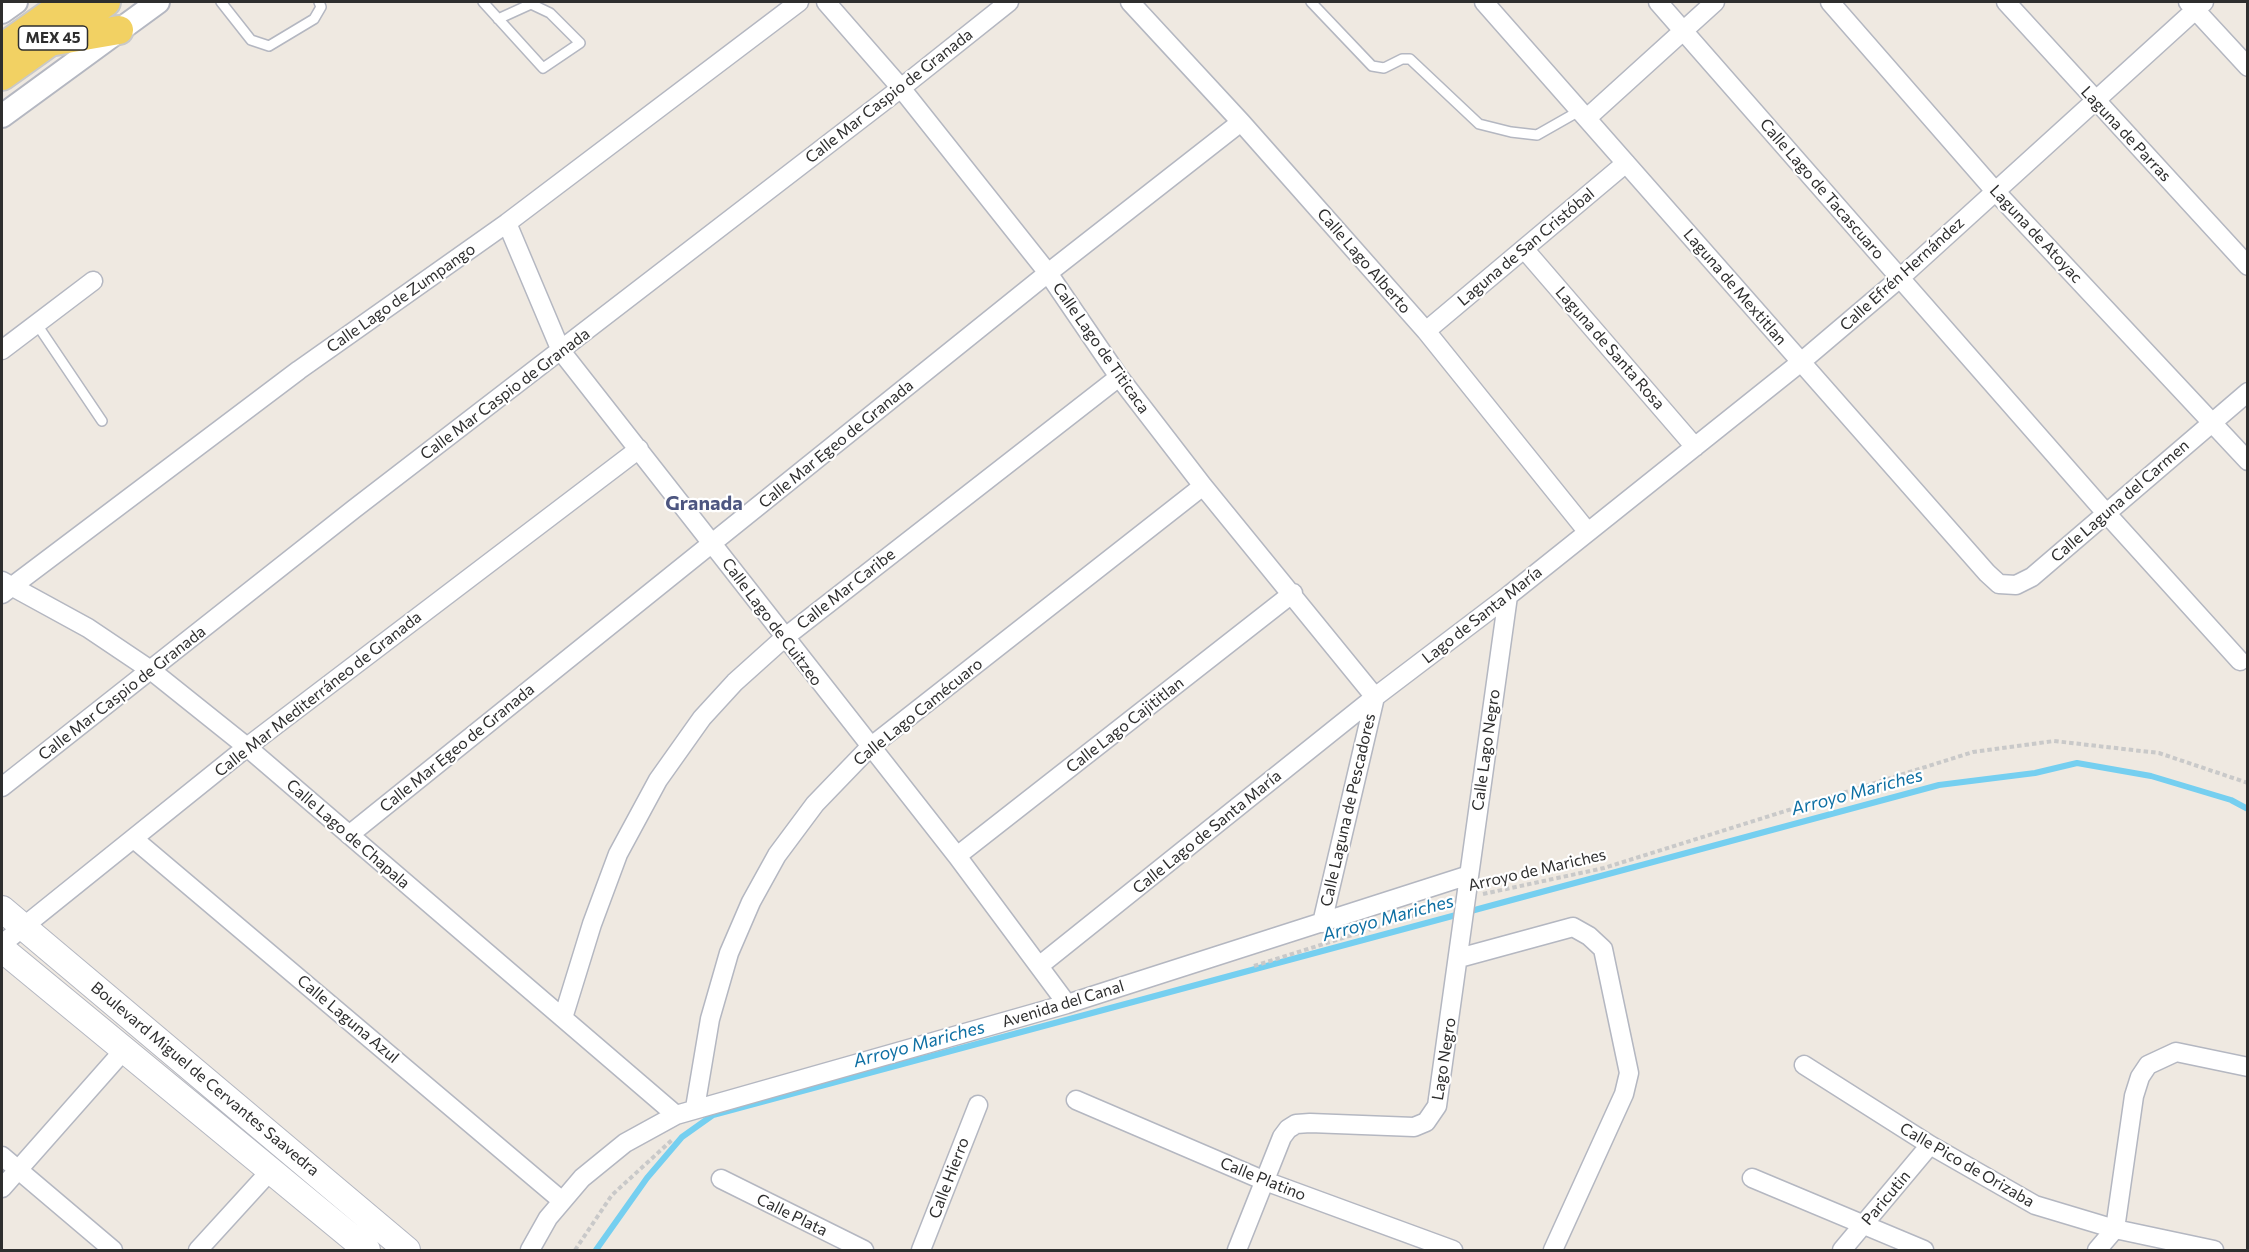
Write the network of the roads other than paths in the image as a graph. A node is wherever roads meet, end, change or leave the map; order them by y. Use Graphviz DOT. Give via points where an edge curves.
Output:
graph roads {
  1 [pos="16,2"];
  2 [pos="67,2"];
  3 [pos="106,2"];
  4 [pos="158,2"];
  5 [pos="221,2"];
  6 [pos="319,2"];
  7 [pos="483,2"];
  8 [pos="799,2"];
  9 [pos="826,2"];
  10 [pos="1009,2"];
  11 [pos="1130,2"];
  12 [pos="1311,2"];
  13 [pos="1484,2"];
  14 [pos="1658,2"];
  15 [pos="1715,2"];
  16 [pos="1830,2"];
  17 [pos="2006,2"];
  18 [pos="2195,4"];
  19 [pos="2,12"];
  20 [pos="498,19"];
  21 [pos="119,30"];
  22 [pos="1683,30"];
  23 [pos="47,43"];
  24 [pos="2,48"];
  25 [pos="2247,67"];
  26 [pos="2,76"];
  27 [pos="901,88"];
  28 [pos="2095,101"];
  29 [pos="1584,114"];
  30 [pos="2,116"];
  31 [pos="1241,122"];
  32 [pos="1626,163"];
  33 [pos="1995,191"];
  34 [pos="507,223"];
  35 [pos="1525,250"];
  36 [pos="2247,266"];
  37 [pos="1048,273"];
  38 [pos="1900,278"];
  39 [pos="93,281"];
  40 [pos="36,323"];
  41 [pos="1426,331"];
  42 [pos="2,350"];
  43 [pos="561,351"];
  44 [pos="1801,362"];
  45 [pos="1119,377"];
  46 [pos="2247,392"];
  47 [pos="102,421"];
  48 [pos="2212,422"];
  49 [pos="1695,447"];
  50 [pos="639,449"];
  51 [pos="2247,461"];
  52 [pos="1203,486"];
  53 [pos="2106,513"];
  54 [pos="1587,531"];
  55 [pos="712,543"];
  56 [pos="1987,573"];
  57 [pos="4,588"];
  58 [pos="1293,593"];
  59 [pos="1508,596"];
  60 [pos="784,638"];
  61 [pos="2240,661"];
  62 [pos="152,671"];
  63 [pos="1375,697"];
  64 [pos="247,747"];
  65 [pos="869,748"];
  66 [pos="2,787"];
  67 [pos="349,835"];
  68 [pos="134,838"];
  69 [pos="957,856"];
  70 [pos="1469,875"];
  71 [pos="1466,901"];
  72 [pos="2,909"];
  73 [pos="1322,923"];
  74 [pos="23,926"];
  75 [pos="2,944"];
  76 [pos="2,949"];
  77 [pos="1459,958"];
  78 [pos="1039,966"];
  79 [pos="1067,1004"];
  80 [pos="563,1018"];
  81 [pos="124,1050"];
  82 [pos="1804,1065"];
  83 [pos="2247,1067"];
  84 [pos="1076,1100"];
  85 [pos="978,1105"];
  86 [pos="695,1108"];
  87 [pos="676,1114"];
  88 [pos="1930,1145"];
  89 [pos="2,1156"];
  90 [pos="17,1169"];
  91 [pos="272,1169"];
  92 [pos="1752,1178"];
  93 [pos="721,1179"];
  94 [pos="1264,1181"];
  95 [pos="2,1188"];
  96 [pos="561,1200"];
  97 [pos="1864,1226"];
  98 [pos="2115,1229"];
  99 [pos="114,1251"];
  100 [pos="198,1251"];
  101 [pos="367,1251"];
  102 [pos="407,1251"];
  103 [pos="530,1251"];
  104 [pos="864,1251"];
  105 [pos="921,1251"];
  106 [pos="1237,1251"];
  107 [pos="1452,1251"];
  108 [pos="1553,1251"];
  109 [pos="1842,1251"];
  110 [pos="1924,1251"];
  111 [pos="2097,1251"];
  112 [pos="2214,1251"];
  1 -- 19 [label="street"];
  2 -- 24 [label="main road, MEX 45"];
  3 -- 23 [label="main road, MEX 45"];
  4 -- 21 [label="street"];
  5 -- 6 [label="lane" via="251,40 269,46 314,19 321,7"];
  7 -- 20 [label="lane"];
  8 -- 34 [label="street, Calle Lago de Zumpango"];
  9 -- 27 [label="street, Calle Lago de Titicaca"];
  10 -- 27 [label="street, Calle Mar Caspio de Granada"];
  11 -- 31 [label="street, Calle Lago Alberto"];
  12 -- 29 [label="lane" via="1372,66 1384,68 1410,59 1479,124 1537,135"];
  13 -- 29 [label="street, Laguna de Mextitlan"];
  14 -- 22 [label="street, Calle Lago de Tacascuaro"];
  15 -- 22 [label="street"];
  16 -- 33 [label="street, Laguna de Atoyac"];
  17 -- 28 [label="street, Laguna de Parras"];
  18 -- 25 [label="street"];
  18 -- 28 [label="street, Calle Efrén Hernández"];
  20 -- 20 [label="lane" via="531,4 550,13 580,43 543,68"];
  21 -- 23 [label="main road"];
  21 -- 30 [label="street"];
  22 -- 29 [label="street"];
  22 -- 38 [label="street, Calle Lago de Tacascuaro"];
  23 -- 26 [label="main road, MEX 45"];
  27 -- 37 [label="street, Calle Lago de Titicaca"];
  27 -- 43 [label="street, Calle Mar Caspio de Granada"];
  28 -- 33 [label="street, Calle Efrén Hernández"];
  28 -- 36 [label="street, Laguna de Parras"];
  29 -- 32 [label="street, Laguna de Mextitlan"];
  31 -- 37 [label="street, Calle Mar Egeo de Granada"];
  31 -- 41 [label="street, Calle Lago Alberto"];
  32 -- 35 [label="street, Laguna de San Cristóbal"];
  32 -- 44 [label="street, Laguna de Mextitlan"];
  33 -- 38 [label="street, Calle Efrén Hernández"];
  33 -- 48 [label="street, Laguna de Atoyac"];
  34 -- 43 [label="street, Calle Lago de Cuitzeo"];
  34 -- 57 [label="street, Calle Lago de Zumpango" via="299,370"];
  35 -- 41 [label="street, Laguna de San Cristóbal"];
  35 -- 49 [label="street, Laguna de Santa Rosa"];
  37 -- 45 [label="street, Calle Lago de Titicaca"];
  37 -- 55 [label="street, Calle Mar Egeo de Granada"];
  38 -- 44 [label="street, Calle Efrén Hernández"];
  38 -- 53 [label="street, Calle Lago de Tacascuaro"];
  39 -- 40 [label="street"];
  40 -- 42 [label="street"];
  40 -- 47 [label="lane"];
  41 -- 54 [label="street, Calle Lago Alberto"];
  43 -- 50 [label="street, Calle Lago de Cuitzeo"];
  43 -- 62 [label="street, Calle Mar Caspio de Granada" via="354,509"];
  44 -- 49 [label="street, Calle Efrén Hernández"];
  44 -- 56 [label="street, Laguna de Mextitlan"];
  45 -- 52 [label="street, Calle Lago de Titicaca"];
  45 -- 60 [label="street, Calle Mar Caribe"];
  46 -- 48 [label="street, Calle Laguna del Carmen"];
  48 -- 51 [label="street, Laguna de Atoyac"];
  48 -- 53 [label="street, Calle Laguna del Carmen"];
  49 -- 54 [label="street, Calle Efrén Hernández"];
  50 -- 55 [label="street, Calle Lago de Cuitzeo"];
  50 -- 64 [label="street, Calle Mar Mediterráneo de Granada"];
  52 -- 58 [label="street, Calle Lago de Titicaca"];
  52 -- 65 [label="street, Calle Lago Camécuaro"];
  53 -- 56 [label="street, Calle Laguna del Carmen" via="2032,577 2016,585 1999,584"];
  53 -- 61 [label="street, Calle Lago de Tacascuaro"];
  54 -- 59 [label="street, Lago de Santa María"];
  55 -- 60 [label="street, Calle Lago de Cuitzeo"];
  55 -- 67 [label="street, Calle Mar Egeo de Granada"];
  57 -- 62 [label="street, Calle Lago de Chapala" via="88,628"];
  58 -- 63 [label="street, Calle Lago de Titicaca"];
  58 -- 69 [label="street, Calle Lago Cajititlan"];
  59 -- 63 [label="street, Lago de Santa María"];
  59 -- 70 [label="street, Calle Lago Negro"];
  60 -- 65 [label="street, Calle Lago de Cuitzeo"];
  60 -- 80 [label="street, Calle Mar Caribe" via="702,718 658,780 618,854"];
  62 -- 64 [label="street, Calle Lago de Chapala"];
  62 -- 66 [label="street, Calle Mar Caspio de Granada"];
  63 -- 73 [label="street, Calle Laguna de Pescadores"];
  63 -- 78 [label="street, Calle Lago de Santa María"];
  64 -- 67 [label="street, Calle Lago de Chapala"];
  64 -- 68 [label="street, Calle Mar Mediterráneo de Granada"];
  65 -- 69 [label="street, Calle Lago de Cuitzeo"];
  65 -- 86 [label="street, Calle Lago Camécuaro" via="815,804 777,855 751,902 729,953 710,1019"];
  67 -- 80 [label="street, Calle Lago de Chapala"];
  68 -- 74 [label="street, Calle Mar Mediterráneo de Granada"];
  68 -- 96 [label="street, Calle Laguna Azul"];
  69 -- 78 [label="street, Calle Lago de Cuitzeo"];
  70 -- 71 [label="street, Calle Lago Negro"];
  70 -- 73 [label="street, Avenida del Canal"];
  71 -- 77 [label="street, Lago Negro"];
  72 -- 74 [label="main road, Boulevard Miguel de Cervantes Saavedra"];
  73 -- 79 [label="street, Avenida del Canal"];
  74 -- 75 [label="street, Calle Mar Mediterráneo de Granada"];
  74 -- 102 [label="main road, Boulevard Miguel de Cervantes Saavedra"];
  76 -- 81 [label="main road, Boulevard Miguel de Cervantes Saavedra"];
  77 -- 94 [label="street, Lago Negro" via="1440,1095 1433,1115 1414,1127 1296,1124 1282,1137"];
  77 -- 108 [label="street" via="1573,927 1603,949 1629,1073 1624,1094"];
  78 -- 79 [label="street, Calle Lago de Cuitzeo"];
  79 -- 86 [label="street, Avenida del Canal"];
  80 -- 87 [label="street, Calle Lago de Chapala"];
  81 -- 90 [label="street"];
  81 -- 91 [label="main road, Boulevard Miguel de Cervantes Saavedra"];
  82 -- 88 [label="street, Calle Pico de Orizaba"];
  83 -- 98 [label="street" via="2176,1052 2148,1065 2134,1096"];
  84 -- 94 [label="street, Calle Platino"];
  85 -- 105 [label="street, Calle Hierro"];
  86 -- 87 [label="street, Avenida del Canal"];
  87 -- 96 [label="street, Avenida del Canal" via="626,1143"];
  88 -- 97 [label="street, Paricutin"];
  88 -- 98 [label="street, Calle Pico de Orizaba" via="2035,1205"];
  89 -- 90 [label="street"];
  90 -- 95 [label="street"];
  90 -- 99 [label="street"];
  91 -- 100 [label="street"];
  91 -- 101 [label="main road, Boulevard Miguel de Cervantes Saavedra"];
  92 -- 97 [label="street"];
  93 -- 104 [label="street, Calle Plata"];
  94 -- 106 [label="street, Lago Negro"];
  94 -- 107 [label="street, Calle Platino"];
  96 -- 103 [label="street, Avenida del Canal"];
  97 -- 109 [label="street, Paricutin"];
  97 -- 110 [label="street"];
  98 -- 111 [label="street"];
  98 -- 112 [label="street, Calle Pico de Orizaba"];
}
